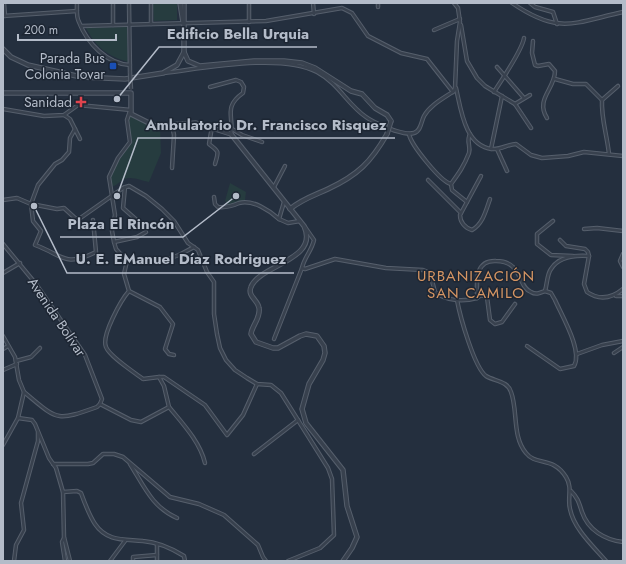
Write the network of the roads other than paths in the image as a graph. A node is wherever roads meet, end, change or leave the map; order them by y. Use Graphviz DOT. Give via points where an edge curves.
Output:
graph roads {
  1 [pos="4,3"];
  2 [pos="77,3"];
  3 [pos="113,3"];
  4 [pos="129,3"];
  5 [pos="151,3"];
  6 [pos="180,3"];
  7 [pos="184,3"];
  8 [pos="249,3"];
  9 [pos="313,3"];
  10 [pos="378,3"];
  11 [pos="454,3"];
  12 [pos="512,3"];
  13 [pos="530,3"];
  14 [pos="378,7"];
  15 [pos="77,11"];
  16 [pos="623,12"];
  17 [pos="314,14"];
  18 [pos="4,16"];
  19 [pos="460,21"];
  20 [pos="250,22"];
  21 [pos="183,23"];
  22 [pos="151,24"];
  23 [pos="557,24"];
  24 [pos="113,25"];
  25 [pos="130,25"];
  26 [pos="81,26"];
  27 [pos="434,30"];
  28 [pos="524,38"];
  29 [pos="534,41"];
  30 [pos="3,49"];
  31 [pos="184,52"];
  32 [pos="130,65"];
  33 [pos="497,67"];
  34 [pos="163,73"];
  35 [pos="503,76"];
  36 [pos="555,79"];
  37 [pos="618,86"];
  38 [pos="210,87"];
  39 [pos="456,88"];
  40 [pos="349,90"];
  41 [pos="131,91"];
  42 [pos="453,92"];
  43 [pos="494,92"];
  44 [pos="3,93"];
  45 [pos="345,95"];
  46 [pos="530,95"];
  47 [pos="502,96"];
  48 [pos="524,98"];
  49 [pos="602,100"];
  50 [pos="515,104"];
  51 [pos="3,109"];
  52 [pos="130,110"];
  53 [pos="64,115"];
  54 [pos="547,118"];
  55 [pos="172,125"];
  56 [pos="212,127"];
  57 [pos="75,128"];
  58 [pos="531,128"];
  59 [pos="232,129"];
  60 [pos="231,134"];
  61 [pos="409,134"];
  62 [pos="470,134"];
  63 [pos="80,138"];
  64 [pos="262,142"];
  65 [pos="491,149"];
  66 [pos="498,149"];
  67 [pos="608,154"];
  68 [pos="623,156"];
  69 [pos="215,164"];
  70 [pos="286,166"];
  71 [pos="172,168"];
  72 [pos="506,170"];
  73 [pos="481,176"];
  74 [pos="428,180"];
  75 [pos="451,184"];
  76 [pos="125,187"];
  77 [pos="274,187"];
  78 [pos="113,194"];
  79 [pos="214,196"];
  80 [pos="490,199"];
  81 [pos="3,200"];
  82 [pos="284,202"];
  83 [pos="467,202"];
  84 [pos="31,204"];
  85 [pos="290,209"];
  86 [pos="461,213"];
  87 [pos="279,219"];
  88 [pos="93,220"];
  89 [pos="300,221"];
  90 [pos="553,221"];
  91 [pos="139,222"];
  92 [pos="304,226"];
  93 [pos="584,229"];
  94 [pos="146,232"];
  95 [pos="623,232"];
  96 [pos="560,240"];
  97 [pos="114,242"];
  98 [pos="3,244"];
  99 [pos="194,247"];
  100 [pos="623,254"];
  101 [pos="574,256"];
  102 [pos="589,256"];
  103 [pos="162,261"];
  104 [pos="20,263"];
  105 [pos="623,267"];
  106 [pos="302,268"];
  107 [pos="3,273"];
  108 [pos="623,289"];
  109 [pos="129,291"];
  110 [pos="546,291"];
  111 [pos="615,296"];
  112 [pos="623,296"];
  113 [pos="477,298"];
  114 [pos="457,300"];
  115 [pos="515,304"];
  116 [pos="3,336"];
  117 [pos="274,338"];
  118 [pos="623,341"];
  119 [pos="8,346"];
  120 [pos="527,346"];
  121 [pos="623,347"];
  122 [pos="40,348"];
  123 [pos="3,349"];
  124 [pos="614,352"];
  125 [pos="577,354"];
  126 [pos="174,355"];
  127 [pos="16,362"];
  128 [pos="3,370"];
  129 [pos="159,377"];
  130 [pos="257,384"];
  131 [pos="24,392"];
  132 [pos="100,404"];
  133 [pos="169,407"];
  134 [pos="18,418"];
  135 [pos="298,420"];
  136 [pos="38,430"];
  137 [pos="3,445"];
  138 [pos="254,454"];
  139 [pos="128,461"];
  140 [pos="205,463"];
  141 [pos="53,464"];
  142 [pos="571,491"];
  143 [pos="63,492"];
  144 [pos="178,518"];
  145 [pos="64,537"];
  146 [pos="125,541"];
  147 [pos="623,542"];
  148 [pos="157,544"];
  149 [pos="157,555"];
  150 [pos="14,561"];
  151 [pos="65,561"];
  152 [pos="70,561"];
  153 [pos="110,561"];
  154 [pos="132,561"];
  155 [pos="157,561"];
  156 [pos="185,561"];
  157 [pos="266,561"];
  158 [pos="288,561"];
  159 [pos="343,561"];
  160 [pos="606,561"];
  1 -- 18 [label="street"];
  2 -- 15 [label="street"];
  3 -- 24 [label="street"];
  4 -- 25 [label="street"];
  5 -- 22 [label="street"];
  6 -- 21 [label="street"];
  7 -- 21 [label="street"];
  8 -- 20 [label="street"];
  9 -- 17 [label="street"];
  10 -- 14 [label="street"];
  11 -- 19 [label="street" via="458,8"];
  12 -- 23 [label="street" via="528,13"];
  13 -- 23 [label="street" via="553,12"];
  15 -- 18 [label="street"];
  15 -- 26 [label="street"];
  16 -- 23 [label="street" via="570,24"];
  17 -- 20 [label="street"];
  17 -- 42 [label="street" via="337,7 349,11 368,36 401,53 427,60"];
  19 -- 27 [label="street"];
  19 -- 39 [label="street"];
  19 -- 43 [label="street" via="467,61 478,78"];
  20 -- 21 [label="street"];
  21 -- 22 [label="street"];
  21 -- 31 [label="street"];
  22 -- 25 [label="street"];
  24 -- 25 [label="street"];
  24 -- 26 [label="street"];
  25 -- 32 [label="street"];
  26 -- 32 [label="street" via="100,52 114,61"];
  28 -- 35 [label="street" via="523,46"];
  29 -- 36 [label="street" via="532,53 535,65 549,64 555,71"];
  30 -- 34 [label="street" via="11,57 28,65 81,77 125,79"];
  31 -- 34 [label="street" via="177,65"];
  31 -- 40 [label="street" via="190,62 200,66 254,61 302,63 315,68"];
  32 -- 41 [label="street, bridge"];
  33 -- 35 [label="street"];
  34 -- 45 [label="street" via="239,64 289,64 309,68 324,76"];
  35 -- 43 [label="street"];
  35 -- 48 [label="street"];
  36 -- 49 [label="street" via="573,84 586,84"];
  36 -- 54 [label="street" via="543,99 544,114"];
  37 -- 49 [label="street"];
  38 -- 59 [label="street" via="236,80 244,87 243,93 237,98 231,110"];
  39 -- 42 [label="street"];
  39 -- 62 [label="street"];
  40 -- 45 [label="street"];
  40 -- 85 [label="street, bridge" via="362,94 375,108 387,115 391,121 387,134 371,160 359,171"];
  41 -- 44 [label="street"];
  41 -- 52 [label="street"];
  42 -- 61 [label="street" via="426,112 418,132"];
  43 -- 47 [label="street"];
  45 -- 61 [label="street" via="366,117 383,126"];
  46 -- 48 [label="street"];
  47 -- 50 [label="street"];
  47 -- 65 [label="street"];
  48 -- 50 [label="street"];
  49 -- 67 [label="street" via="601,112 608,138"];
  50 -- 58 [label="street"];
  51 -- 53 [label="street" via="44,116"];
  52 -- 53 [label="street" via="78,105"];
  52 -- 55 [label="street" via="133,116 155,126"];
  52 -- 78 [label="street" via="127,120 130,142 109,176"];
  53 -- 57 [label="street"];
  55 -- 56 [label="street" via="199,124"];
  55 -- 71 [label="street"];
  56 -- 60 [label="street"];
  56 -- 69 [label="street" via="210,144 218,152"];
  57 -- 63 [label="street"];
  57 -- 84 [label="street" via="69,139 69,152 38,185"];
  59 -- 60 [label="street"];
  59 -- 64 [label="street"];
  60 -- 77 [label="street"];
  61 -- 75 [label="street" via="427,162"];
  62 -- 65 [label="street" via="477,145"];
  62 -- 75 [label="street" via="467,143 470,151 459,175"];
  65 -- 66 [label="street"];
  66 -- 67 [label="street" via="516,144 531,155 542,158 584,152"];
  66 -- 72 [label="street"];
  67 -- 68 [label="street"];
  70 -- 77 [label="street"];
  73 -- 83 [label="street"];
  74 -- 86 [label="street"];
  75 -- 83 [label="street" via="452,190"];
  76 -- 78 [label="street"];
  76 -- 91 [label="street" via="123,208"];
  76 -- 99 [label="street" via="131,187 162,209 174,221 188,243"];
  77 -- 82 [label="street"];
  78 -- 84 [label="street" via="79,219 64,208 54,209"];
  78 -- 97 [label="street" via="116,215 112,231"];
  79 -- 87 [label="street" via="218,207 243,203 267,208"];
  80 -- 86 [label="street" via="484,216 474,229 464,225 460,219"];
  81 -- 84 [label="street" via="17,198"];
  82 -- 85 [label="street"];
  82 -- 87 [label="street"];
  83 -- 86 [label="street"];
  84 -- 88 [label="street" via="33,220 41,231 35,244 63,259 76,260 96,252"];
  85 -- 89 [label="street"];
  87 -- 89 [label="street" via="288,223"];
  89 -- 92 [label="street"];
  90 -- 101 [label="street" via="537,234 537,244 551,256"];
  92 -- 106 [label="street" via="314,240"];
  92 -- 159 [label="street" via="307,235 296,256 256,279 250,288 259,312 251,334 256,342 274,348 306,334 316,336 324,346 323,360 309,384 302,409 306,423 343,470 347,506 356,537"];
  93 -- 95 [label="street"];
  94 -- 97 [label="street" via="137,237"];
  96 -- 102 [label="street" via="566,246 587,250"];
  97 -- 109 [label="street" via="116,249 127,261 124,274"];
  98 -- 104 [label="street, Avenida Bolívar"];
  99 -- 103 [label="street" via="180,256"];
  99 -- 130 [label="street" via="214,282 214,314 220,348 235,370"];
  100 -- 105 [label="street" via="620,261"];
  101 -- 102 [label="street"];
  101 -- 110 [label="street" via="561,260 550,269"];
  102 -- 111 [label="street" via="585,289 591,295 602,298"];
  104 -- 107 [label="street"];
  104 -- 132 [label="street, Avenida Bolívar" via="85,355 102,399"];
  106 -- 114 [label="street" via="342,259 386,268 423,270 430,273 435,292 442,298"];
  106 -- 117 [label="street"];
  108 -- 111 [label="street"];
  109 -- 126 [label="street" via="160,308 173,324 165,350"];
  109 -- 129 [label="street" via="104,340 106,347 143,379"];
  110 -- 113 [label="street" via="539,294 531,292 526,289 512,266 504,262 489,261 484,263 477,274"];
  110 -- 125 [label="street" via="555,300"];
  111 -- 112 [label="street"];
  113 -- 114 [label="street"];
  113 -- 115 [label="street" via="481,295 487,296 490,320 495,324 502,322"];
  114 -- 142 [label="street" via="471,347 481,368 486,376 504,383 511,390 517,428 524,451 531,457 556,464 567,479"];
  116 -- 119 [label="street"];
  118 -- 125 [label="street"];
  119 -- 123 [label="street"];
  119 -- 127 [label="street"];
  120 -- 125 [label="street" via="560,369 574,366 578,360"];
  121 -- 124 [label="street"];
  122 -- 127 [label="street" via="30,357"];
  127 -- 128 [label="street"];
  127 -- 131 [label="street"];
  129 -- 130 [label="street" via="164,377 205,405 228,435 243,415"];
  129 -- 133 [label="street"];
  130 -- 135 [label="street" via="276,388"];
  131 -- 132 [label="street" via="56,416 75,415"];
  131 -- 134 [label="street"];
  132 -- 133 [label="street" via="140,422"];
  133 -- 140 [label="street" via="187,428"];
  134 -- 136 [label="street" via="32,420"];
  134 -- 137 [label="street"];
  135 -- 138 [label="street"];
  135 -- 158 [label="street" via="328,468 332,479 334,535 320,548"];
  136 -- 141 [label="street"];
  136 -- 150 [label="street" via="38,441 21,503 24,530 16,545"];
  139 -- 141 [label="street" via="109,453 103,454 93,463"];
  139 -- 144 [label="street" via="146,492 166,513"];
  139 -- 157 [label="street" via="170,497 190,500 224,515 258,545"];
  141 -- 143 [label="street"];
  142 -- 147 [label="street" via="594,531 605,538"];
  142 -- 160 [label="street" via="570,510 589,543"];
  143 -- 145 [label="street"];
  143 -- 146 [label="street" via="79,491 95,525 107,536"];
  145 -- 151 [label="street" via="62,542"];
  145 -- 152 [label="street"];
  146 -- 148 [label="street"];
  146 -- 153 [label="street"];
  148 -- 149 [label="street"];
  148 -- 156 [label="street" via="184,556"];
  149 -- 154 [label="street" via="132,557"];
  149 -- 155 [label="street"];
}
